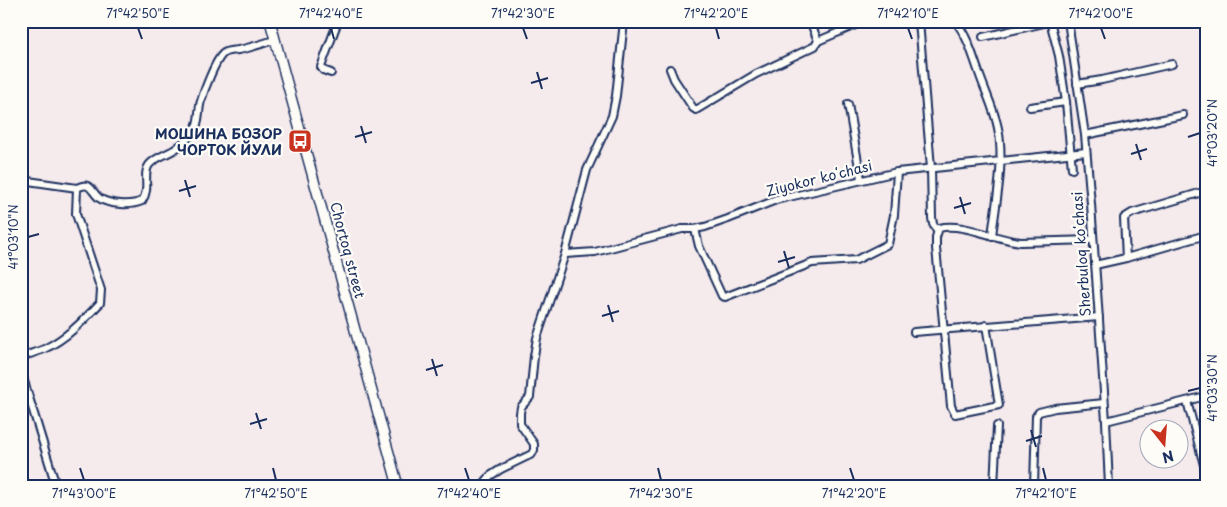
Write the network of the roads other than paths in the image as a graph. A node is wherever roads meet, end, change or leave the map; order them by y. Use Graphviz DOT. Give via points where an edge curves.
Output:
graph roads {
  1 [pos="270,21"];
  2 [pos="338,21"];
  3 [pos="624,21"];
  4 [pos="810,21"];
  5 [pos="865,21"];
  6 [pos="919,21"];
  7 [pos="955,21"];
  8 [pos="1051,21"];
  9 [pos="1068,21"];
  10 [pos="983,37"];
  11 [pos="275,40"];
  12 [pos="818,41"];
  13 [pos="1172,64"];
  14 [pos="670,69"];
  15 [pos="331,73"];
  16 [pos="1077,84"];
  17 [pos="1066,102"];
  18 [pos="848,104"];
  19 [pos="1030,107"];
  20 [pos="1183,115"];
  21 [pos="1084,135"];
  22 [pos="1086,152"];
  23 [pos="1070,153"];
  24 [pos="1000,161"];
  25 [pos="930,168"];
  26 [pos="1072,169"];
  27 [pos="897,172"];
  28 [pos="21,180"];
  29 [pos="862,180"];
  30 [pos="77,188"];
  31 [pos="1206,192"];
  32 [pos="695,229"];
  33 [pos="937,231"];
  34 [pos="1206,235"];
  35 [pos="992,236"];
  36 [pos="1093,240"];
  37 [pos="565,254"];
  38 [pos="1126,258"];
  39 [pos="1095,265"];
  40 [pos="1099,317"];
  41 [pos="986,326"];
  42 [pos="944,329"];
  43 [pos="914,332"];
  44 [pos="21,356"];
  45 [pos="21,371"];
  46 [pos="1206,396"];
  47 [pos="1187,401"];
  48 [pos="1104,403"];
  49 [pos="1106,421"];
  50 [pos="997,426"];
  51 [pos="1205,469"];
  52 [pos="56,486"];
  53 [pos="398,486"];
  54 [pos="482,486"];
  55 [pos="994,486"];
  56 [pos="1034,486"];
  57 [pos="1109,486"];
  1 -- 11 [label="main road, Chortoq street"];
  2 -- 15 [label="street" via="321,67"];
  3 -- 37 [label="street" via="612,116 588,170"];
  4 -- 12 [label="street"];
  5 -- 12 [label="street"];
  6 -- 25 [label="street"];
  7 -- 24 [label="street" via="969,45 995,118"];
  8 -- 10 [label="street"];
  8 -- 17 [label="street"];
  9 -- 16 [label="street, Sherbuloq koʻchasi"];
  11 -- 30 [label="street" via="222,54 201,101 195,129 179,147 148,166 148,188 142,201 114,204 99,198 90,186"];
  11 -- 53 [label="main road, Chortoq street"];
  12 -- 14 [label="street" via="815,46 756,74 696,110"];
  13 -- 16 [label="street"];
  16 -- 21 [label="street, Sherbuloq koʻchasi"];
  17 -- 19 [label="street"];
  17 -- 23 [label="street"];
  18 -- 29 [label="street"];
  20 -- 21 [label="street"];
  21 -- 22 [label="street, Sherbuloq koʻchasi"];
  22 -- 23 [label="street, Ziyokor koʻchasi"];
  22 -- 36 [label="street, Sherbuloq koʻchasi"];
  23 -- 24 [label="street, Ziyokor koʻchasi"];
  23 -- 26 [label="street"];
  24 -- 25 [label="street, Ziyokor koʻchasi"];
  24 -- 35 [label="street"];
  25 -- 27 [label="street, Ziyokor koʻchasi"];
  25 -- 33 [label="street" via="932,224"];
  27 -- 29 [label="street, Ziyokor koʻchasi"];
  27 -- 32 [label="street" via="888,244 856,260 812,263 722,296 698,246"];
  28 -- 30 [label="street"];
  29 -- 32 [label="street, Ziyokor koʻchasi" via="776,200 728,220"];
  30 -- 44 [label="street" via="76,214 101,290 100,304 56,342"];
  31 -- 38 [label="street" via="1124,218"];
  32 -- 37 [label="street, Ziyokor koʻchasi" via="682,229 595,252"];
  33 -- 35 [label="street" via="947,227"];
  33 -- 42 [label="street"];
  34 -- 38 [label="street"];
  35 -- 36 [label="street" via="1021,242"];
  36 -- 39 [label="street, Sherbuloq koʻchasi"];
  37 -- 54 [label="street" via="538,338 530,396 520,413 520,424 534,444 534,450 490,476"];
  38 -- 39 [label="street"];
  39 -- 40 [label="street, Sherbuloq koʻchasi"];
  40 -- 41 [label="street"];
  40 -- 48 [label="street, Sherbuloq koʻchasi"];
  41 -- 42 [label="street"];
  41 -- 42 [label="street" via="999,405 955,414 951,406"];
  42 -- 43 [label="street"];
  45 -- 52 [label="street"];
  46 -- 47 [label="street"];
  47 -- 49 [label="street"];
  47 -- 51 [label="street"];
  48 -- 49 [label="street, Sherbuloq koʻchasi"];
  48 -- 56 [label="street" via="1038,412"];
  49 -- 57 [label="street, Sherbuloq koʻchasi"];
  50 -- 55 [label="street"];
}
